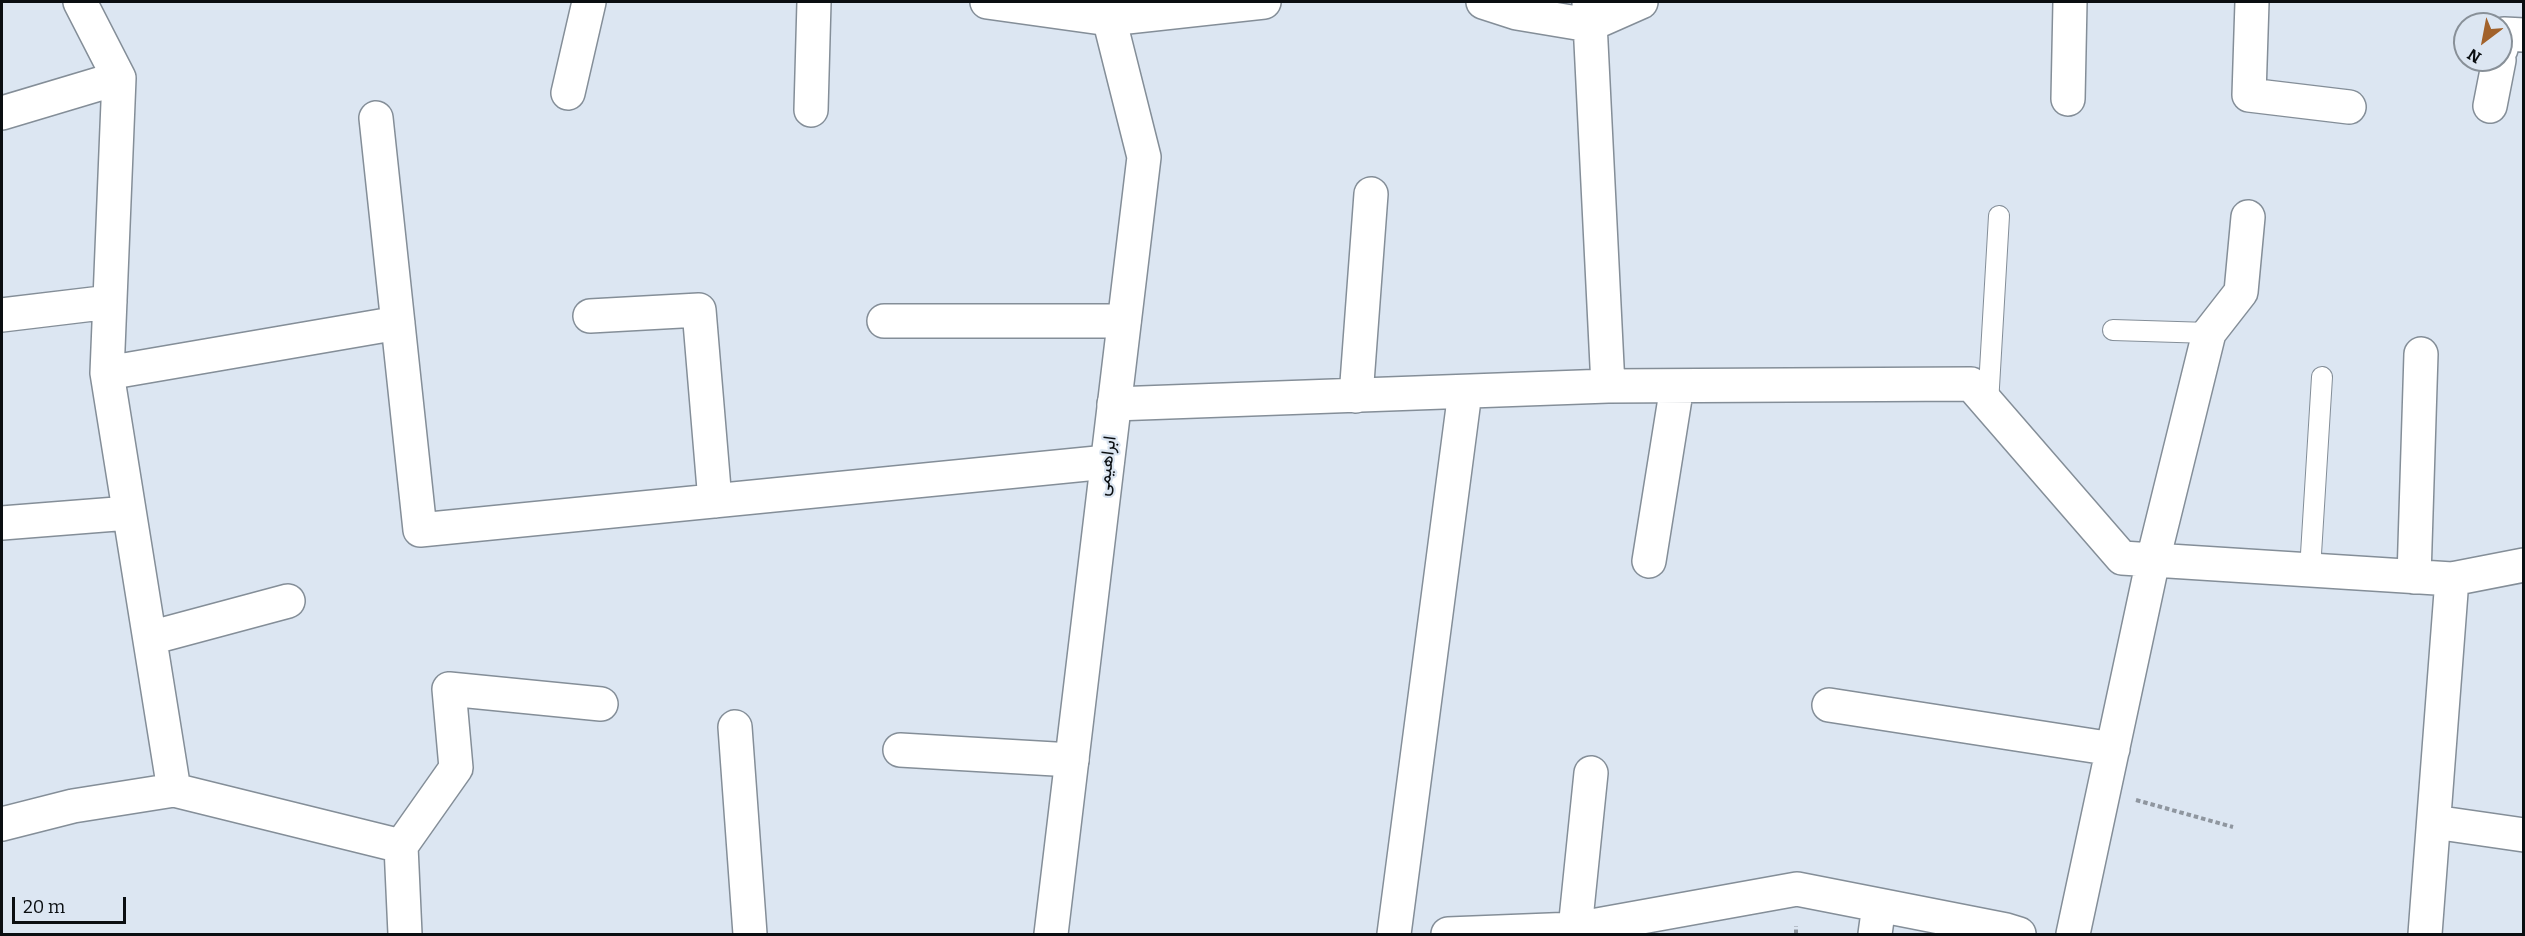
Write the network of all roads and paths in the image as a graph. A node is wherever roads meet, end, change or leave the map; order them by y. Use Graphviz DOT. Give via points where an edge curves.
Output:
graph roads {
  1 [pos="80,2"];
  2 [pos="589,2"];
  3 [pos="814,2"];
  4 [pos="987,2"];
  5 [pos="1264,2"];
  6 [pos="1483,2"];
  7 [pos="1641,2"];
  8 [pos="2070,2"];
  9 [pos="2252,2"];
  10 [pos="1107,10"];
  11 [pos="1589,13"];
  12 [pos="2497,72"];
  13 [pos="119,78"];
  14 [pos="568,93"];
  15 [pos="2068,99"];
  16 [pos="2349,106"];
  17 [pos="2490,106"];
  18 [pos="811,110"];
  19 [pos="2,113"];
  20 [pos="376,118"];
  21 [pos="1371,194"];
  22 [pos="1999,216"];
  23 [pos="2248,217"];
  24 [pos="110,302"];
  25 [pos="2,315"];
  26 [pos="590,316"];
  27 [pos="884,321"];
  28 [pos="1124,321"];
  29 [pos="398,323"];
  30 [pos="2113,330"];
  31 [pos="2209,333"];
  32 [pos="2421,354"];
  33 [pos="107,373"];
  34 [pos="2322,377"];
  35 [pos="1608,386"];
  36 [pos="1677,386"];
  37 [pos="1466,392"];
  38 [pos="1356,396"];
  39 [pos="1114,404"];
  40 [pos="1988,404"];
  41 [pos="1107,462"];
  42 [pos="715,501"];
  43 [pos="129,513"];
  44 [pos="2,524"];
  45 [pos="2153,560"];
  46 [pos="1649,561"];
  47 [pos="2523,566"];
  48 [pos="2310,570"];
  49 [pos="2414,577"];
  50 [pos="2452,579"];
  51 [pos="288,601"];
  52 [pos="150,638"];
  53 [pos="601,704"];
  54 [pos="1829,705"];
  55 [pos="735,727"];
  56 [pos="2113,749"];
  57 [pos="900,750"];
  58 [pos="1072,760"];
  59 [pos="1591,773"];
  60 [pos="174,790"];
  61 [pos="2104,791"];
  62 [pos="2434,822"];
  63 [pos="2,824"];
  64 [pos="2233,826"];
  65 [pos="2523,835"];
  66 [pos="401,846"];
  67 [pos="1877,920"];
  68 [pos="1575,932"];
  69 [pos="405,934"];
  70 [pos="750,934"];
  71 [pos="1051,934"];
  72 [pos="1394,934"];
  73 [pos="1448,934"];
  74 [pos="2019,934"];
  75 [pos="2073,934"];
  76 [pos="2425,934"];
  1 -- 13 [label="street"];
  2 -- 14 [label="street"];
  3 -- 18 [label="street"];
  4 -- 10 [label="street"];
  5 -- 10 [label="street"];
  6 -- 11 [label="street" via="1516,13"];
  7 -- 11 [label="street"];
  8 -- 15 [label="street"];
  9 -- 16 [label="street" via="2249,95"];
  10 -- 28 [label="street, ابراهیمی" via="1144,157"];
  11 -- 35 [label="street"];
  12 -- 17 [label="street"];
  13 -- 19 [label="street"];
  13 -- 24 [label="street"];
  20 -- 29 [label="street"];
  21 -- 38 [label="street"];
  22 -- 40 [label="lane"];
  23 -- 31 [label="street" via="2241,292"];
  24 -- 25 [label="street"];
  24 -- 33 [label="street"];
  26 -- 42 [label="street" via="699,310"];
  27 -- 28 [label="street"];
  28 -- 39 [label="street, ابراهیمی"];
  29 -- 33 [label="street"];
  29 -- 42 [label="street" via="420,530"];
  30 -- 31 [label="lane"];
  31 -- 45 [label="street"];
  32 -- 49 [label="street"];
  33 -- 43 [label="street"];
  34 -- 48 [label="lane"];
  35 -- 36 [label="street"];
  35 -- 37 [label="street"];
  36 -- 40 [label="street" via="1971,384"];
  36 -- 46 [label="street"];
  37 -- 38 [label="street"];
  37 -- 72 [label="street"];
  38 -- 39 [label="street"];
  39 -- 41 [label="street, ابراهیمی"];
  40 -- 45 [label="street" via="2122,558"];
  41 -- 42 [label="street"];
  41 -- 58 [label="street, ابراهیمی"];
  43 -- 44 [label="street"];
  43 -- 52 [label="street"];
  45 -- 48 [label="street"];
  45 -- 56 [label="street"];
  47 -- 50 [label="street"];
  48 -- 49 [label="street"];
  49 -- 50 [label="street"];
  50 -- 62 [label="street"];
  51 -- 52 [label="street"];
  52 -- 60 [label="street"];
  53 -- 66 [label="street" via="449,689 456,768"];
  54 -- 56 [label="street"];
  55 -- 70 [label="street"];
  56 -- 61 [label="street"];
  57 -- 58 [label="street"];
  58 -- 71 [label="street, ابراهیمی"];
  59 -- 68 [label="street"];
  60 -- 63 [label="street" via="73,806"];
  60 -- 66 [label="street"];
  61 -- 64 [label="path"];
  61 -- 75 [label="street"];
  62 -- 65 [label="street"];
  62 -- 76 [label="street"];
  66 -- 69 [label="street"];
  67 -- 68 [label="street" via="1797,890"];
  67 -- 74 [label="street"];
  68 -- 73 [label="street"];
}
